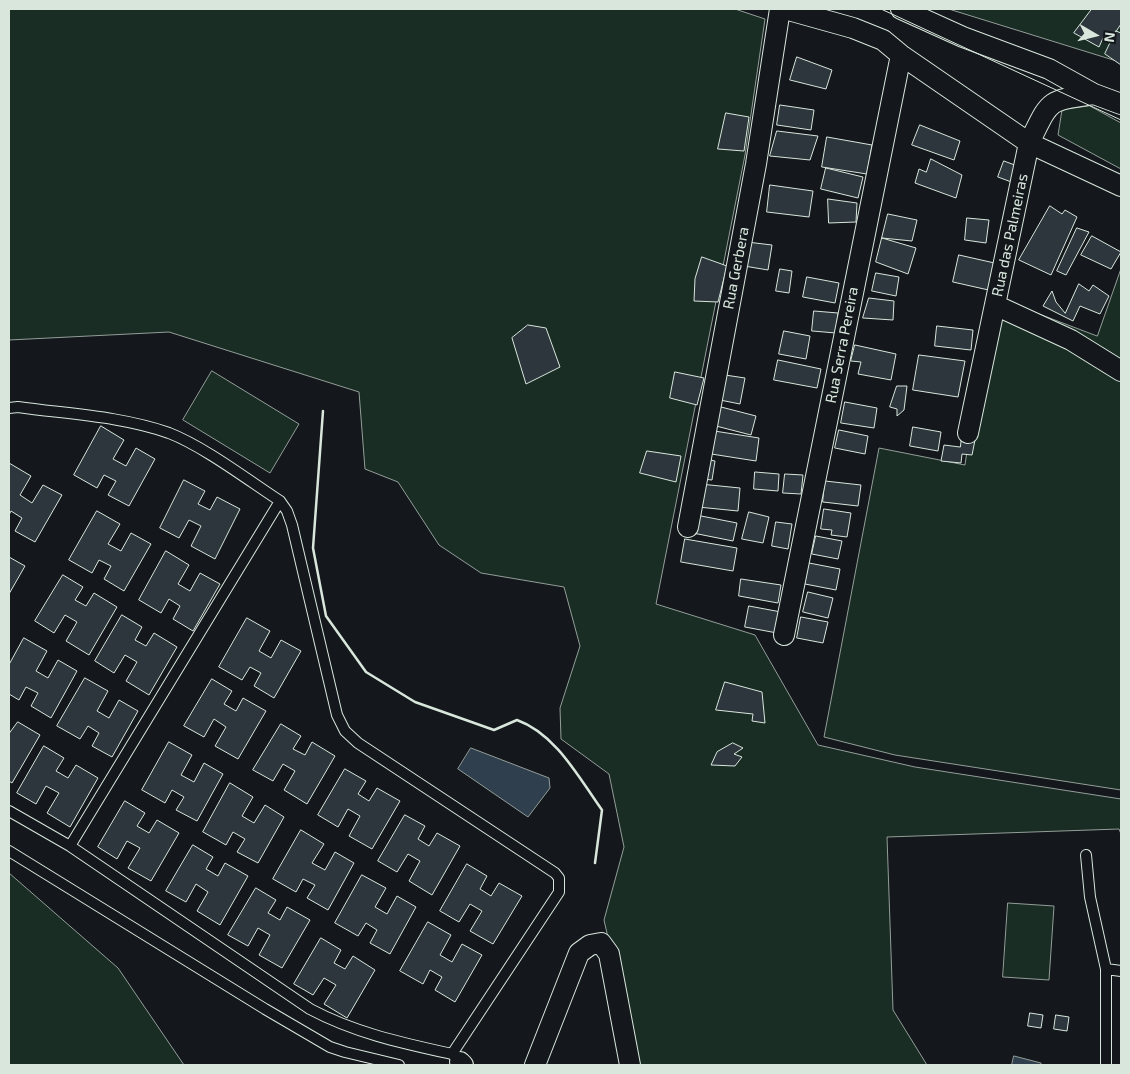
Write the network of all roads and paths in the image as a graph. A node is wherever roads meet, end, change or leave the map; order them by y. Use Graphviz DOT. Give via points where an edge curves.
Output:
graph roads {
  1 [pos="780,9"];
  2 [pos="784,9"];
  3 [pos="901,9"];
  4 [pos="901,55"];
  5 [pos="1094,94"];
  6 [pos="1121,104"];
  7 [pos="1029,143"];
  8 [pos="1121,186"];
  9 [pos="995,305"];
  10 [pos="1121,371"];
  11 [pos="9,408"];
  12 [pos="968,433"];
  13 [pos="280,501"];
  14 [pos="688,527"];
  15 [pos="784,635"];
  16 [pos="9,811"];
  17 [pos="70,846"];
  18 [pos="9,851"];
  19 [pos="1086,855"];
  20 [pos="1106,969"];
  21 [pos="1121,971"];
  22 [pos="458,1060"];
  23 [pos="399,1065"];
  24 [pos="535,1065"];
  25 [pos="630,1065"];
  26 [pos="1106,1065"];
  1 -- 14 [label="street, Rua Gerbera" via="756,164"];
  2 -- 4 [label="street" via="853,28 883,40"];
  3 -- 5 [label="street" via="963,37 1049,69"];
  4 -- 7 [label="street"];
  4 -- 15 [label="street, Rua Serra Pereira"];
  5 -- 6 [label="street"];
  5 -- 7 [label="street, Rua das Palmeiras" via="1052,102"];
  7 -- 8 [label="street"];
  7 -- 9 [label="street, Rua das Palmeiras"];
  9 -- 10 [label="street, Rua das Palmeiras" via="1071,340"];
  9 -- 12 [label="street"];
  11 -- 13 [label="lane" via="140,424 170,433"];
  13 -- 17 [label="lane"];
  13 -- 22 [label="lane" via="292,525 337,715 345,731 358,743 559,878 559,892"];
  16 -- 17 [label="lane"];
  17 -- 22 [label="lane" via="337,1023"];
  18 -- 23 [label="lane" via="265,1010 330,1046"];
  19 -- 20 [label="lane" via="1090,898"];
  20 -- 21 [label="lane"];
  20 -- 26 [label="lane"];
  24 -- 25 [label="street" via="579,953 590,945 601,943 610,954"];
}
